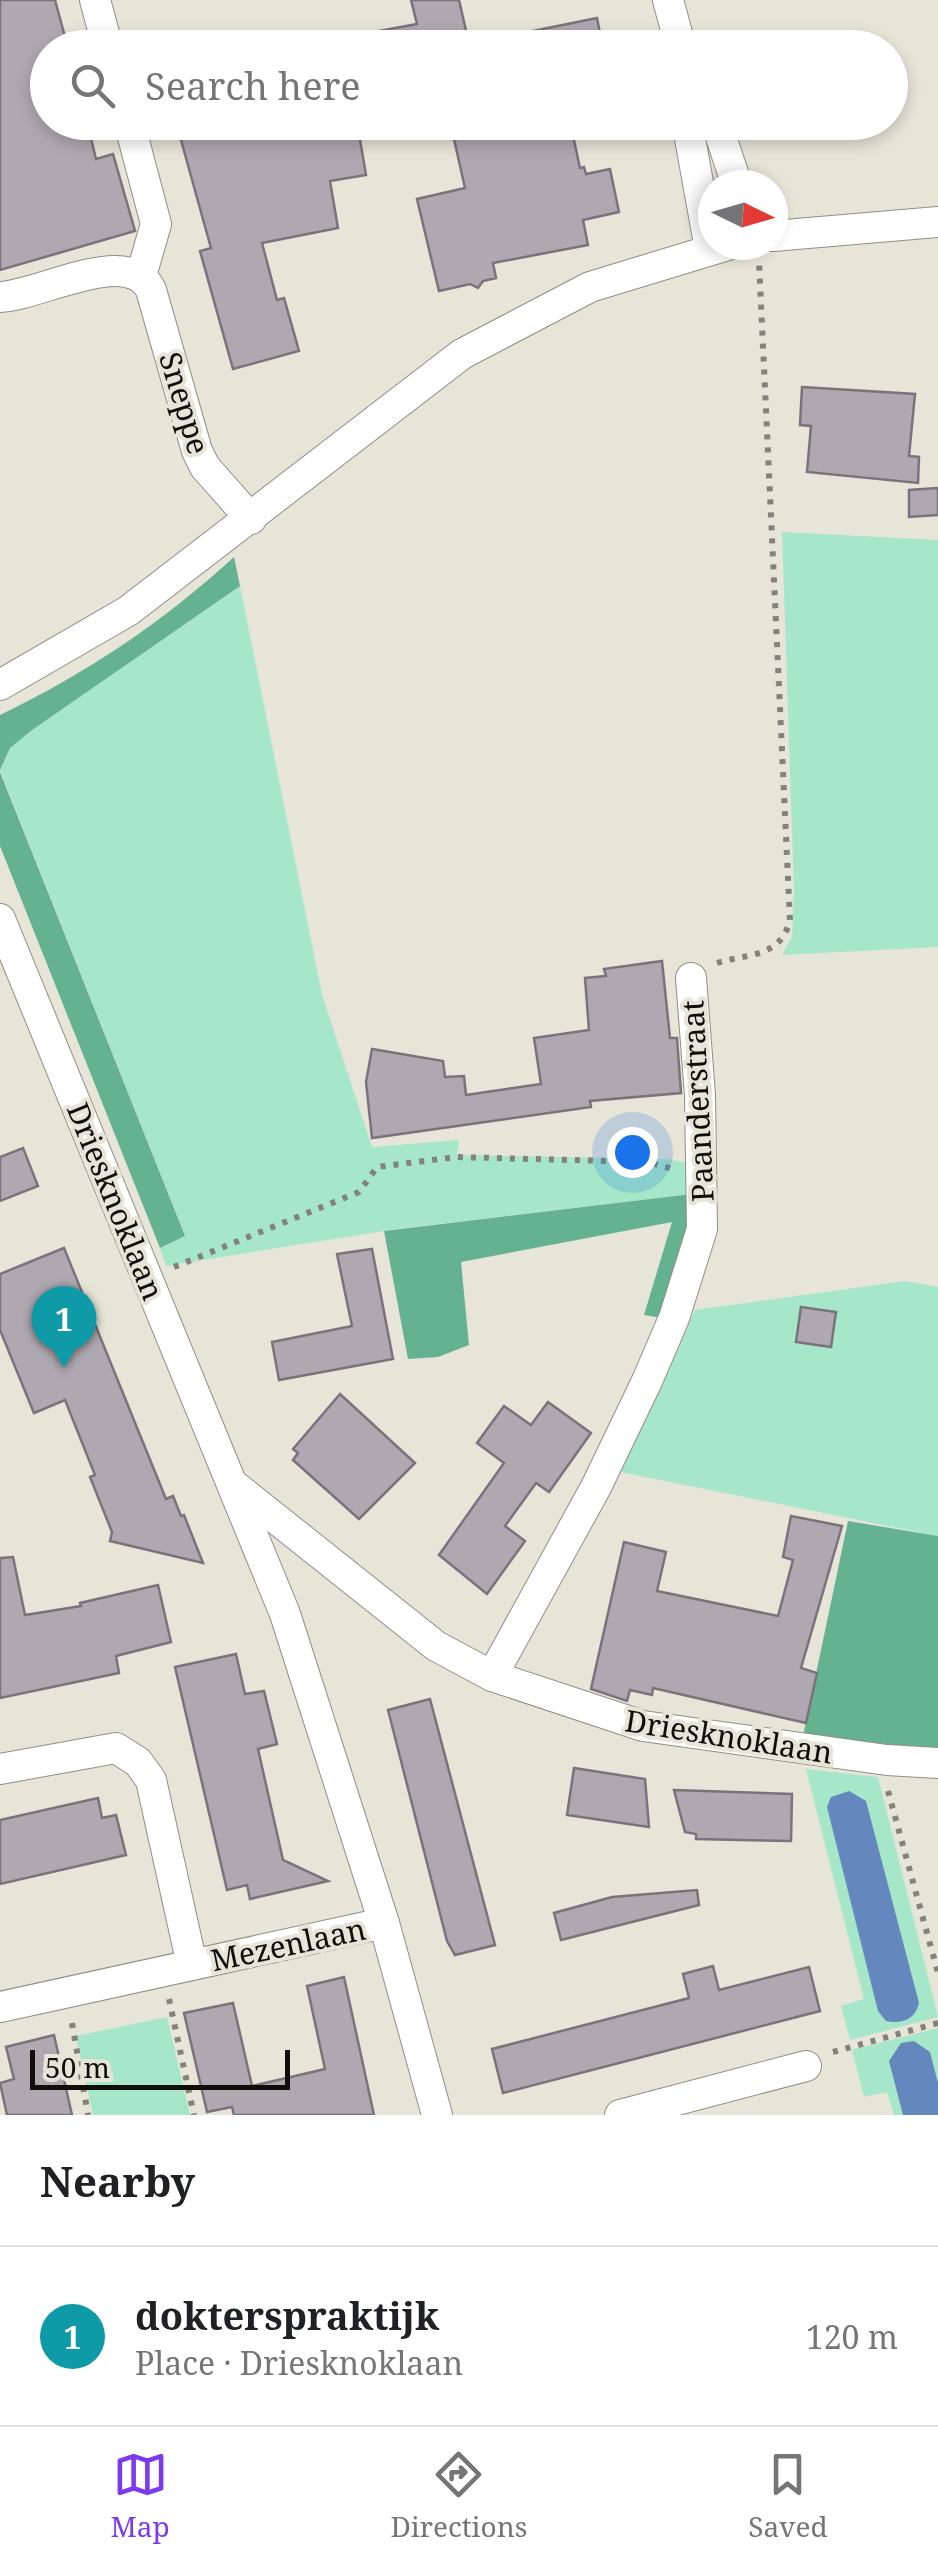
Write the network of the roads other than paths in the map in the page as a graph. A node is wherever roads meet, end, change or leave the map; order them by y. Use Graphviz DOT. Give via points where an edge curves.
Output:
graph roads {
  1 [pos="95,0"];
  2 [pos="668,0"];
  3 [pos="103,30"];
  4 [pos="676,30"];
  5 [pos="134,140"];
  6 [pos="692,140"];
  7 [pos="722,140"];
  8 [pos="699,170"];
  9 [pos="732,170"];
  10 [pos="938,222"];
  11 [pos="788,235"];
  12 [pos="698,254"];
  13 [pos="141,276"];
  14 [pos="0,297"];
  15 [pos="251,519"];
  16 [pos="0,685"];
  17 [pos="0,919"];
  18 [pos="691,978"];
  19 [pos="231,1483"];
  20 [pos="492,1676"];
  21 [pos="938,1763"];
  22 [pos="0,1770"];
  23 [pos="384,1923"];
  24 [pos="178,1968"];
  25 [pos="0,2007"];
  26 [pos="806,2066"];
  27 [pos="437,2115"];
  28 [pos="620,2115"];
  1 -- 3 [label="street"];
  2 -- 4 [label="street"];
  5 -- 13 [label="street" via="156,224"];
  6 -- 8 [label="street"];
  7 -- 9 [label="street"];
  10 -- 11 [label="street"];
  12 -- 15 [label="street" via="590,287 462,354"];
  13 -- 14 [label="street" via="109,270"];
  13 -- 15 [label="street, Sneppe" via="151,290 204,467"];
  15 -- 16 [label="street" via="128,610"];
  17 -- 19 [label="street, Driesknoklaan"];
  18 -- 20 [label="street, Paanderstraat" via="702,1229 654,1365"];
  19 -- 20 [label="street, Driesknoklaan" via="436,1646"];
  19 -- 23 [label="street, Driesknoklaan" via="285,1614"];
  20 -- 21 [label="street, Driesknoklaan" via="643,1726"];
  22 -- 24 [label="street, Mezenlaan" via="116,1748 138,1762 150,1780"];
  23 -- 24 [label="street, Mezenlaan"];
  23 -- 27 [label="street, Driesknoklaan"];
  24 -- 25 [label="street, Mezenlaan"];
  26 -- 28 [label="street"];
}
